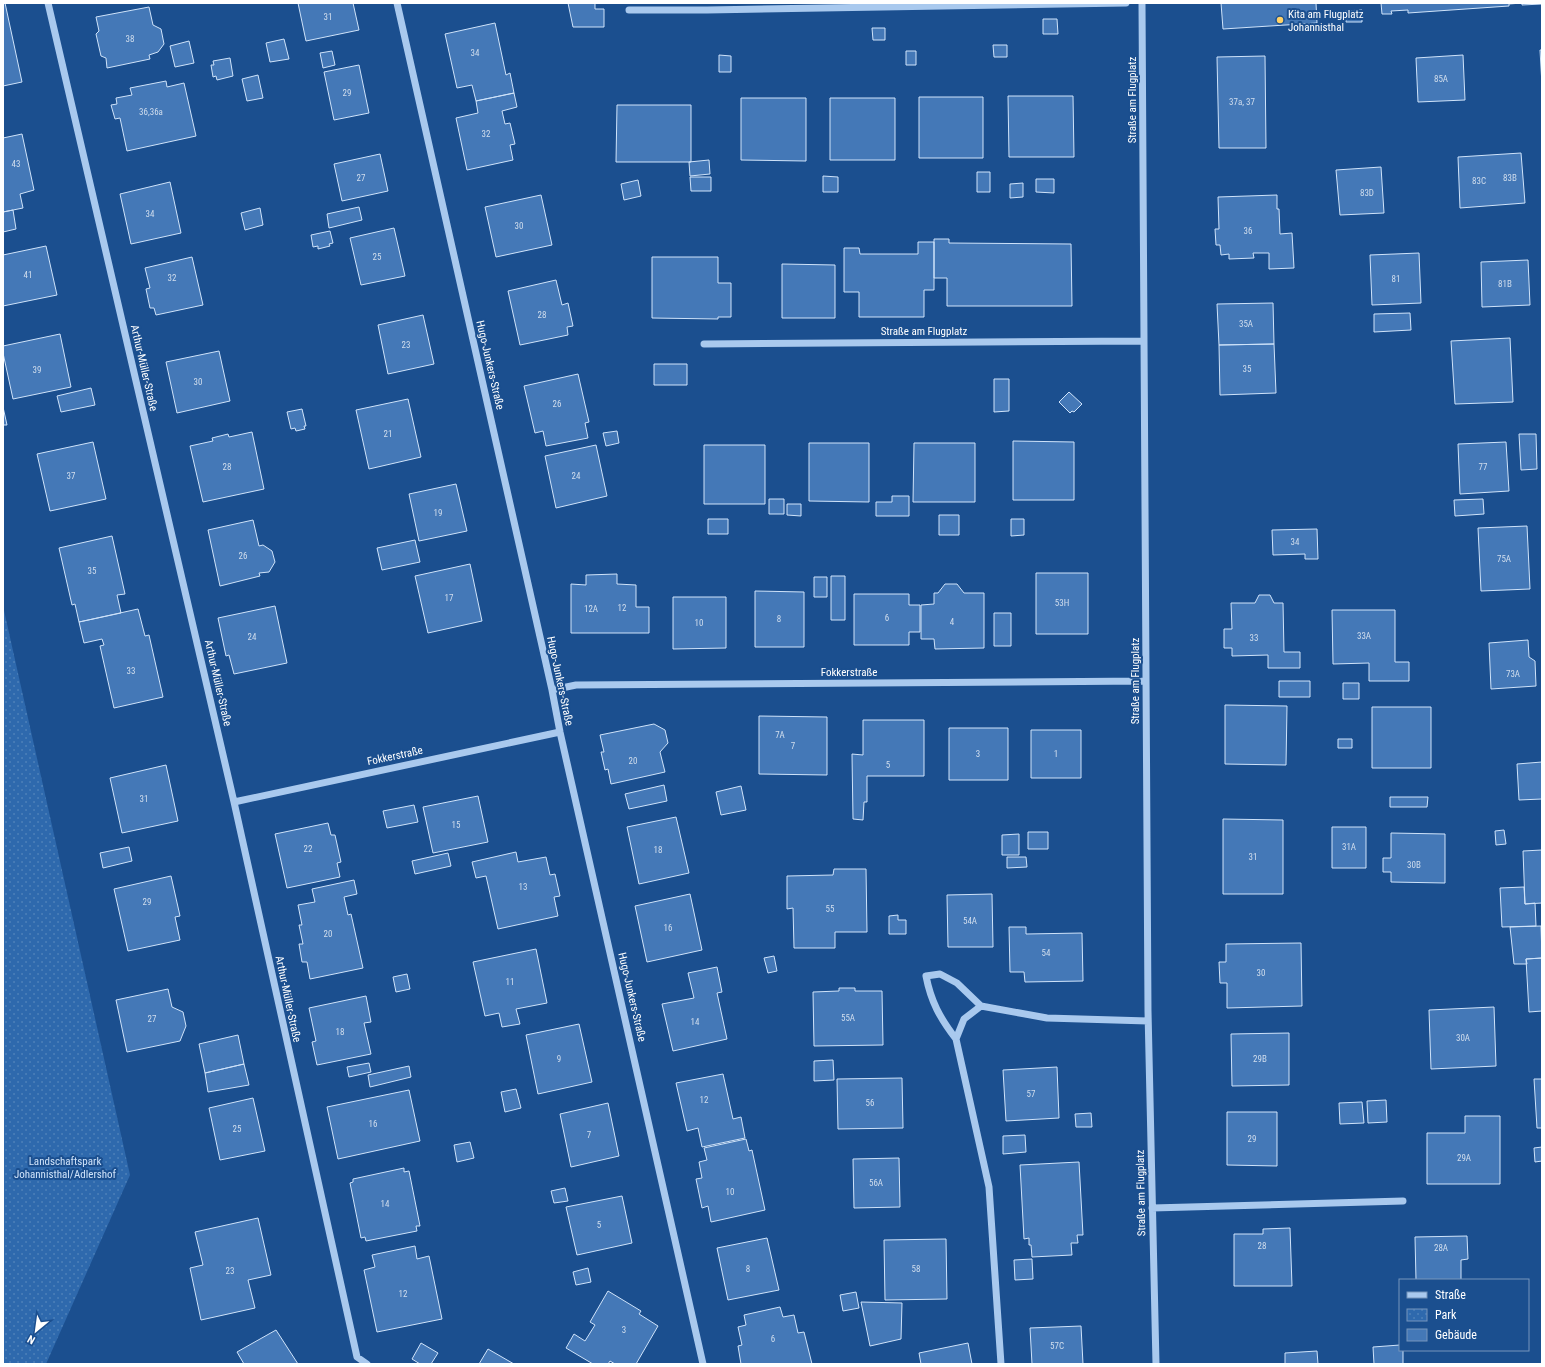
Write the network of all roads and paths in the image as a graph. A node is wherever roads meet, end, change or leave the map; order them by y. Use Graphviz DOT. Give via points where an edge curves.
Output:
graph roads {
  1 [pos="48,3"];
  2 [pos="397,3"];
  3 [pos="1126,3"];
  4 [pos="1142,3"];
  5 [pos="629,10"];
  6 [pos="1144,341"];
  7 [pos="704,344"];
  8 [pos="1146,681"];
  9 [pos="552,690"];
  10 [pos="560,732"];
  11 [pos="234,802"];
  12 [pos="980,1006"];
  13 [pos="1148,1021"];
  14 [pos="956,1039"];
  15 [pos="1403,1201"];
  16 [pos="1152,1208"];
  17 [pos="367,1364"];
  18 [pos="703,1364"];
  19 [pos="1001,1364"];
  20 [pos="1156,1364"];
  1 -- 11 [label="street, Arthur-Müller-Straße"];
  2 -- 9 [label="street, Hugo-Junkers-Straße"];
  3 -- 5 [label="street"];
  4 -- 6 [label="street, Straße am Flugplatz"];
  6 -- 7 [label="street, Straße am Flugplatz"];
  6 -- 8 [label="street, Straße am Flugplatz"];
  8 -- 9 [label="street, Fokkerstraße" via="576,685"];
  8 -- 13 [label="street, Straße am Flugplatz"];
  9 -- 10 [label="street, Hugo-Junkers-Straße"];
  10 -- 11 [label="street, Fokkerstraße"];
  10 -- 18 [label="street, Hugo-Junkers-Straße"];
  11 -- 17 [label="street, Arthur-Müller-Straße" via="356,1357"];
  12 -- 13 [label="street" via="1047,1018"];
  12 -- 14 [label="street" via="964,1019"];
  12 -- 14 [label="street" via="957,983 940,974 926,976 930,994 943,1023"];
  13 -- 16 [label="street, Straße am Flugplatz"];
  14 -- 19 [label="street" via="989,1187"];
  15 -- 16 [label="street"];
  16 -- 20 [label="street, Straße am Flugplatz"];
}
